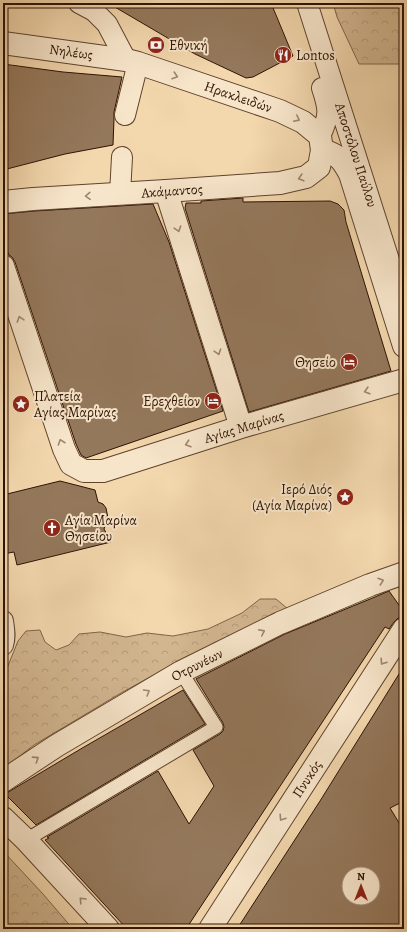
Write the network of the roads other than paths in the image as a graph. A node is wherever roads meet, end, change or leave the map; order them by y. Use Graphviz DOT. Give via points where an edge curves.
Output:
graph roads {
  1 [pos="79,3"];
  2 [pos="294,3"];
  3 [pos="307,3"];
  4 [pos="3,42"];
  5 [pos="132,62"];
  6 [pos="125,115"];
  7 [pos="321,143"];
  8 [pos="122,157"];
  9 [pos="166,191"];
  10 [pos="120,194"];
  11 [pos="3,202"];
  12 [pos="3,266"];
  13 [pos="404,307"];
  14 [pos="404,346"];
  15 [pos="404,380"];
  16 [pos="241,427"];
  17 [pos="404,573"];
  18 [pos="3,621"];
  19 [pos="404,629"];
  20 [pos="3,644"];
  21 [pos="181,672"];
  22 [pos="3,781"];
  23 [pos="3,818"];
  24 [pos="26,840"];
  25 [pos="108,929"];
  26 [pos="210,929"];
  1 -- 5 [label="street" via="107,24"];
  2 -- 7 [label="street, Αποστόλου Παύλου" via="327,102 328,114"];
  3 -- 13 [label="street, Αποστόλου Παύλου"];
  4 -- 5 [label="street, Νηλέως"];
  5 -- 6 [label="street"];
  5 -- 7 [label="street, Ηρακλειδών, one-way" via="280,111 303,122"];
  7 -- 9 [label="street, Ακάμαντος, one-way" via="319,167 306,177 280,183"];
  7 -- 14 [label="street, Αποστόλου Παύλου" via="343,161 350,174"];
  8 -- 10 [label="street"];
  9 -- 10 [label="street, Ακάμαντος"];
  9 -- 16 [label="street, one-way"];
  10 -- 11 [label="street, Ακάμαντος, one-way"];
  16 -- 12 [label="street, Αγίας Μαρίνας, one-way" via="103,471 84,471 71,464"];
  15 -- 16 [label="street, Αγίας Μαρίνας, one-way"];
  21 -- 17 [label="street, Οτρυνέων, one-way" via="280,622"];
  18 -- 20 [label="street"];
  19 -- 26 [label="street, Πνυκός, one-way"];
  22 -- 21 [label="street, Οτρυνέων, one-way" via="56,746"];
  21 -- 24 [label="lane" via="216,727"];
  23 -- 24 [label="street"];
  25 -- 24 [label="street, one-way"];
}
